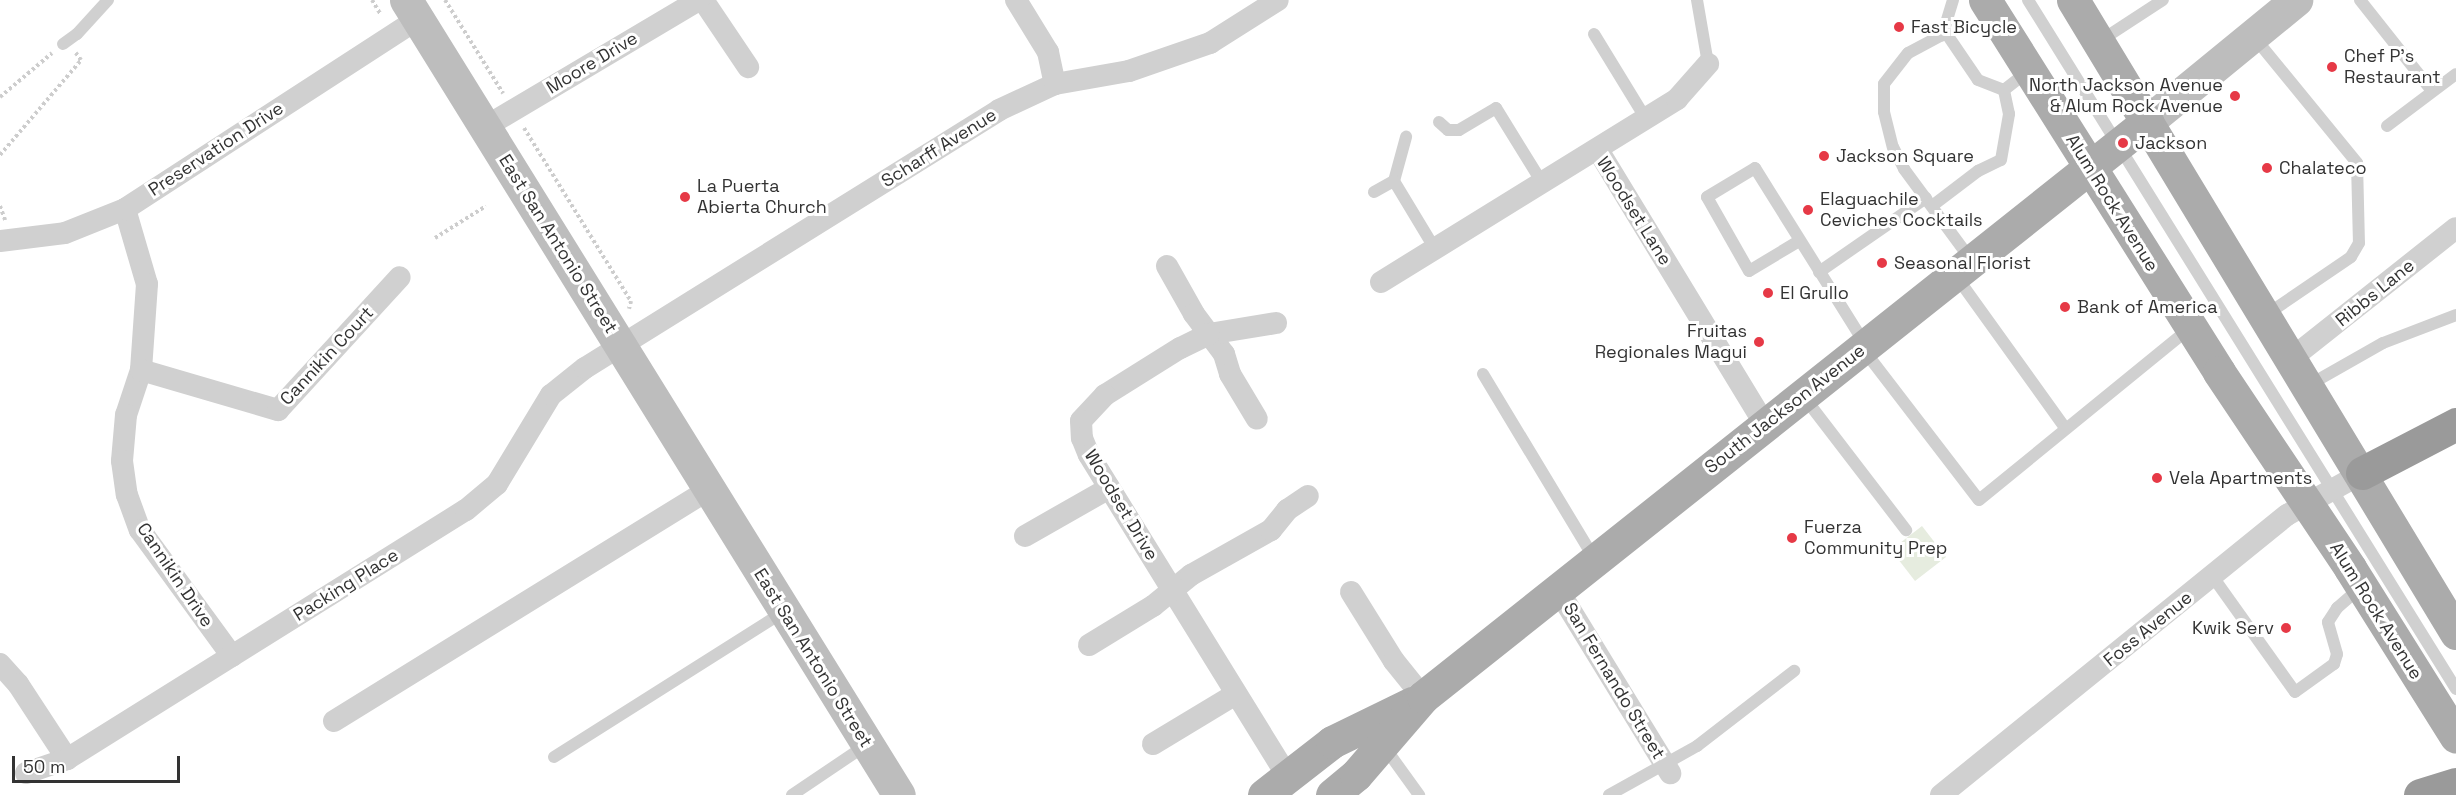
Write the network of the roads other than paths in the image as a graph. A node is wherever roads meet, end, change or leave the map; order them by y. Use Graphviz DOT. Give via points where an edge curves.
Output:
graph roads {
  1 [pos="108,0"];
  2 [pos="699,0"];
  3 [pos="704,0"];
  4 [pos="1016,0"];
  5 [pos="1278,0"];
  6 [pos="1697,0"];
  7 [pos="1953,0"];
  8 [pos="1985,0"];
  9 [pos="2028,0"];
  10 [pos="2073,0"];
  11 [pos="2163,0"];
  12 [pos="2296,0"];
  13 [pos="2360,0"];
  14 [pos="401,10"];
  15 [pos="1944,30"];
  16 [pos="1594,34"];
  17 [pos="2254,37"];
  18 [pos="2099,41"];
  19 [pos="65,43"];
  20 [pos="1708,64"];
  21 [pos="748,67"];
  22 [pos="2456,74"];
  23 [pos="2017,80"];
  24 [pos="1055,84"];
  25 [pos="2432,91"];
  26 [pos="1646,119"];
  27 [pos="1439,122"];
  28 [pos="2147,122"];
  29 [pos="2387,126"];
  30 [pos="485,127"];
  31 [pos="1406,137"];
  32 [pos="2119,144"];
  33 [pos="1598,150"];
  34 [pos="2091,166"];
  35 [pos="1394,180"];
  36 [pos="1543,184"];
  37 [pos="1374,192"];
  38 [pos="1929,202"];
  39 [pos="124,209"];
  40 [pos="2456,228"];
  41 [pos="0,241"];
  42 [pos="1799,241"];
  43 [pos="1435,249"];
  44 [pos="1167,266"];
  45 [pos="1963,268"];
  46 [pos="1819,272"];
  47 [pos="400,277"];
  48 [pos="1381,282"];
  49 [pos="2266,315"];
  50 [pos="2456,315"];
  51 [pos="1276,323"];
  52 [pos="2191,328"];
  53 [pos="1209,334"];
  54 [pos="621,345"];
  55 [pos="1864,347"];
  56 [pos="2292,358"];
  57 [pos="141,370"];
  58 [pos="1483,374"];
  59 [pos="2309,385"];
  60 [pos="1803,396"];
  61 [pos="1257,419"];
  62 [pos="2456,424"];
  63 [pos="1765,425"];
  64 [pos="2066,429"];
  65 [pos="2362,472"];
  66 [pos="1109,488"];
  67 [pos="710,489"];
  68 [pos="1308,496"];
  69 [pos="2319,497"];
  70 [pos="1906,530"];
  71 [pos="1025,536"];
  72 [pos="1595,560"];
  73 [pos="2213,577"];
  74 [pos="2361,587"];
  75 [pos="1173,590"];
  76 [pos="1558,590"];
  77 [pos="1351,592"];
  78 [pos="784,611"];
  79 [pos="2456,633"];
  80 [pos="1089,645"];
  81 [pos="232,656"];
  82 [pos="0,664"];
  83 [pos="1794,671"];
  84 [pos="2456,689"];
  85 [pos="1236,694"];
  86 [pos="1423,697"];
  87 [pos="334,721"];
  88 [pos="2453,733"];
  89 [pos="867,744"];
  90 [pos="1153,744"];
  91 [pos="1383,745"];
  92 [pos="554,757"];
  93 [pos="67,759"];
  94 [pos="1668,769"];
  95 [pos="26,773"];
  96 [pos="2456,784"];
  97 [pos="1275,786"];
  98 [pos="792,795"];
  99 [pos="899,795"];
  100 [pos="1332,795"];
  101 [pos="1419,795"];
  102 [pos="1609,795"];
  103 [pos="1941,795"];
  104 [pos="2420,795"];
  1 -- 19 [label="lane"];
  2 -- 30 [label="street, Moore Drive"];
  3 -- 21 [label="street"];
  4 -- 24 [label="street" via="1048,52"];
  5 -- 24 [label="street, Scharff Avenue" via="1210,43 1130,71"];
  6 -- 20 [label="lane"];
  7 -- 15 [label="lane"];
  8 -- 23 [label="main road, Alum Rock Avenue"];
  9 -- 32 [label="lane, Alum Rock Avenue"];
  10 -- 18 [label="main road"];
  11 -- 18 [label="lane"];
  12 -- 17 [label="main road"];
  13 -- 25 [label="lane"];
  14 -- 30 [label="main road, East San Antonio Street"];
  14 -- 39 [label="street, Preservation Drive"];
  15 -- 23 [label="lane" via="1978,80"];
  15 -- 38 [label="lane" via="1942,35 1908,54 1884,84 1884,112 1893,147"];
  16 -- 26 [label="lane"];
  17 -- 28 [label="main road"];
  17 -- 49 [label="lane" via="2357,163 2359,243 2352,257"];
  18 -- 28 [label="main road"];
  20 -- 26 [label="street" via="1677,99"];
  22 -- 25 [label="lane"];
  23 -- 34 [label="main road, Alum Rock Avenue"];
  23 -- 38 [label="lane" via="2001,160"];
  24 -- 54 [label="street, Scharff Avenue" via="999,110"];
  25 -- 29 [label="lane"];
  26 -- 33 [label="street"];
  27 -- 36 [label="lane" via="1448,130 1459,130 1496,108"];
  28 -- 32 [label="main road, South Jackson Avenue"];
  28 -- 49 [label="main road"];
  30 -- 54 [label="main road, East San Antonio Street"];
  31 -- 35 [label="lane"];
  32 -- 34 [label="main road, South Jackson Avenue"];
  32 -- 69 [label="lane, Alum Rock Avenue"];
  33 -- 36 [label="street, Woodset Lane"];
  33 -- 63 [label="street, Woodset Lane"];
  34 -- 45 [label="main road, South Jackson Avenue"];
  34 -- 52 [label="main road, Alum Rock Avenue"];
  35 -- 37 [label="lane"];
  35 -- 43 [label="lane"];
  36 -- 43 [label="street, Woodset Lane"];
  38 -- 45 [label="lane"];
  38 -- 46 [label="lane"];
  39 -- 41 [label="street, Preservation Drive" via="65,233"];
  39 -- 57 [label="street, Cannikin Drive" via="147,284"];
  40 -- 56 [label="street, Ribbs Lane"];
  42 -- 42 [label="lane" via="1749,271 1707,197 1755,168"];
  42 -- 46 [label="lane"];
  43 -- 48 [label="street, Woodset Lane"];
  44 -- 53 [label="street"];
  45 -- 55 [label="main road, South Jackson Avenue"];
  45 -- 64 [label="lane"];
  46 -- 55 [label="lane"];
  47 -- 57 [label="street, Cannikin Court" via="278,410"];
  49 -- 56 [label="main road"];
  50 -- 59 [label="lane" via="2383,343"];
  51 -- 53 [label="street, Woodset Drive"];
  52 -- 64 [label="lane"];
  52 -- 69 [label="main road, Alum Rock Avenue"];
  53 -- 61 [label="street" via="1224,354 1230,374"];
  53 -- 66 [label="street, Woodset Drive" via="1105,395 1081,421 1089,455"];
  54 -- 67 [label="main road, East San Antonio Street"];
  54 -- 81 [label="street, Packing Place" via="551,394 496,484 466,510"];
  55 -- 60 [label="main road, South Jackson Avenue"];
  55 -- 64 [label="lane" via="1979,500"];
  56 -- 59 [label="main road"];
  57 -- 81 [label="street, Cannikin Drive" via="126,415 122,460 127,495 140,530"];
  58 -- 72 [label="lane"];
  59 -- 65 [label="main road"];
  60 -- 63 [label="main road, South Jackson Avenue"];
  60 -- 70 [label="lane"];
  62 -- 65 [label="highway"];
  63 -- 72 [label="main road, South Jackson Avenue"];
  65 -- 69 [label="street, Foss Avenue"];
  65 -- 79 [label="main road"];
  66 -- 71 [label="street"];
  66 -- 75 [label="street, Woodset Drive"];
  67 -- 78 [label="main road, East San Antonio Street"];
  67 -- 87 [label="street"];
  68 -- 75 [label="street" via="1287,510 1271,530"];
  69 -- 73 [label="street, Foss Avenue" via="2270,528"];
  69 -- 74 [label="main road, Alum Rock Avenue"];
  69 -- 84 [label="lane, Alum Rock Avenue"];
  72 -- 76 [label="main road, South Jackson Avenue"];
  73 -- 74 [label="lane" via="2295,692 2334,664 2337,654 2328,622 2337,608"];
  73 -- 103 [label="street, Foss Avenue"];
  74 -- 88 [label="main road, Alum Rock Avenue"];
  75 -- 80 [label="street"];
  75 -- 85 [label="street, Woodset Drive"];
  76 -- 86 [label="main road, South Jackson Avenue"];
  76 -- 94 [label="street, San Fernando Street"];
  77 -- 86 [label="street" via="1394,661"];
  78 -- 89 [label="main road, East San Antonio Street"];
  78 -- 92 [label="lane"];
  81 -- 93 [label="street, Packing Place"];
  82 -- 93 [label="street" via="18,684"];
  83 -- 94 [label="lane"];
  85 -- 90 [label="street"];
  85 -- 97 [label="street, Woodset Drive"];
  86 -- 91 [label="main road, South Jackson Avenue"];
  86 -- 97 [label="main road, South Jackson Avenue" via="1332,742"];
  89 -- 98 [label="lane"];
  89 -- 99 [label="main road, East San Antonio Street"];
  91 -- 100 [label="main road, South Jackson Avenue"];
  91 -- 101 [label="lane"];
  93 -- 95 [label="street, Packing Place"];
  94 -- 102 [label="lane"];
  96 -- 104 [label="highway"];
}
